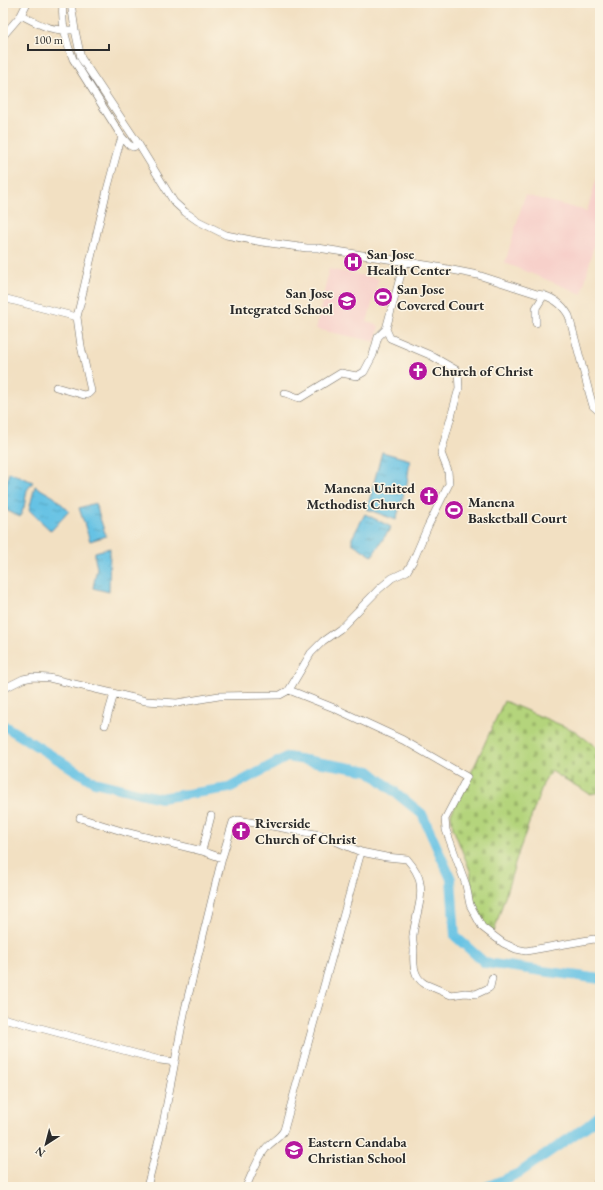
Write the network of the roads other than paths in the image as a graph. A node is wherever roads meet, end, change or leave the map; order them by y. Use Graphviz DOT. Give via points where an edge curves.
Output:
graph roads {
  1 [pos="27,3"];
  2 [pos="63,3"];
  3 [pos="71,3"];
  4 [pos="21,15"];
  5 [pos="64,30"];
  6 [pos="75,30"];
  7 [pos="3,36"];
  8 [pos="122,137"];
  9 [pos="139,145"];
  10 [pos="404,263"];
  11 [pos="544,295"];
  12 [pos="3,298"];
  13 [pos="77,318"];
  14 [pos="536,323"];
  15 [pos="386,329"];
  16 [pos="56,387"];
  17 [pos="284,392"];
  18 [pos="600,412"];
  19 [pos="3,689"];
  20 [pos="289,690"];
  21 [pos="114,694"];
  22 [pos="105,725"];
  23 [pos="211,816"];
  24 [pos="80,818"];
  25 [pos="202,851"];
  26 [pos="361,852"];
  27 [pos="222,858"];
  28 [pos="600,941"];
  29 [pos="492,978"];
  30 [pos="3,1018"];
  31 [pos="175,1062"];
  32 [pos="600,1174"];
  33 [pos="147,1187"];
  34 [pos="246,1187"];
  35 [pos="596,1187"];
  1 -- 4 [label="street"];
  2 -- 5 [label="street"];
  3 -- 6 [label="street"];
  4 -- 5 [label="street" via="52,30"];
  4 -- 7 [label="street"];
  5 -- 6 [label="street"];
  5 -- 8 [label="street" via="73,59"];
  6 -- 9 [label="street" via="81,58"];
  8 -- 9 [label="street" via="129,145"];
  8 -- 13 [label="street"];
  9 -- 10 [label="street" via="174,202 198,221 226,235"];
  10 -- 11 [label="street" via="478,275"];
  10 -- 15 [label="street"];
  11 -- 14 [label="street" via="536,308"];
  11 -- 18 [label="street" via="563,306 569,316 593,406"];
  12 -- 13 [label="street"];
  13 -- 16 [label="street" via="91,391 84,395"];
  15 -- 17 [label="street" via="378,337 373,355 361,375 341,373 300,398"];
  15 -- 20 [label="street" via="390,338 430,355 458,371 459,388 440,453 448,471 449,484 407,571 392,578 379,589 340,629 311,653"];
  19 -- 21 [label="street" via="33,677 49,678"];
  20 -- 21 [label="street" via="280,695 219,696 177,703 146,701"];
  20 -- 28 [label="street" via="403,740 467,777 445,819 446,830 466,885 470,905 482,927 503,943 526,951 594,939"];
  21 -- 22 [label="street"];
  23 -- 25 [label="street"];
  24 -- 25 [label="street"];
  25 -- 27 [label="street"];
  26 -- 27 [label="street" via="321,835 238,820 231,825"];
  26 -- 29 [label="street" via="407,859 414,867 420,883 420,898 413,936 412,961 420,981 451,995 472,994 490,988"];
  26 -- 34 [label="street" via="284,1130 266,1147"];
  27 -- 31 [label="street" via="185,1009"];
  30 -- 31 [label="street"];
  31 -- 33 [label="street"];
  32 -- 35 [label="street"];
}
